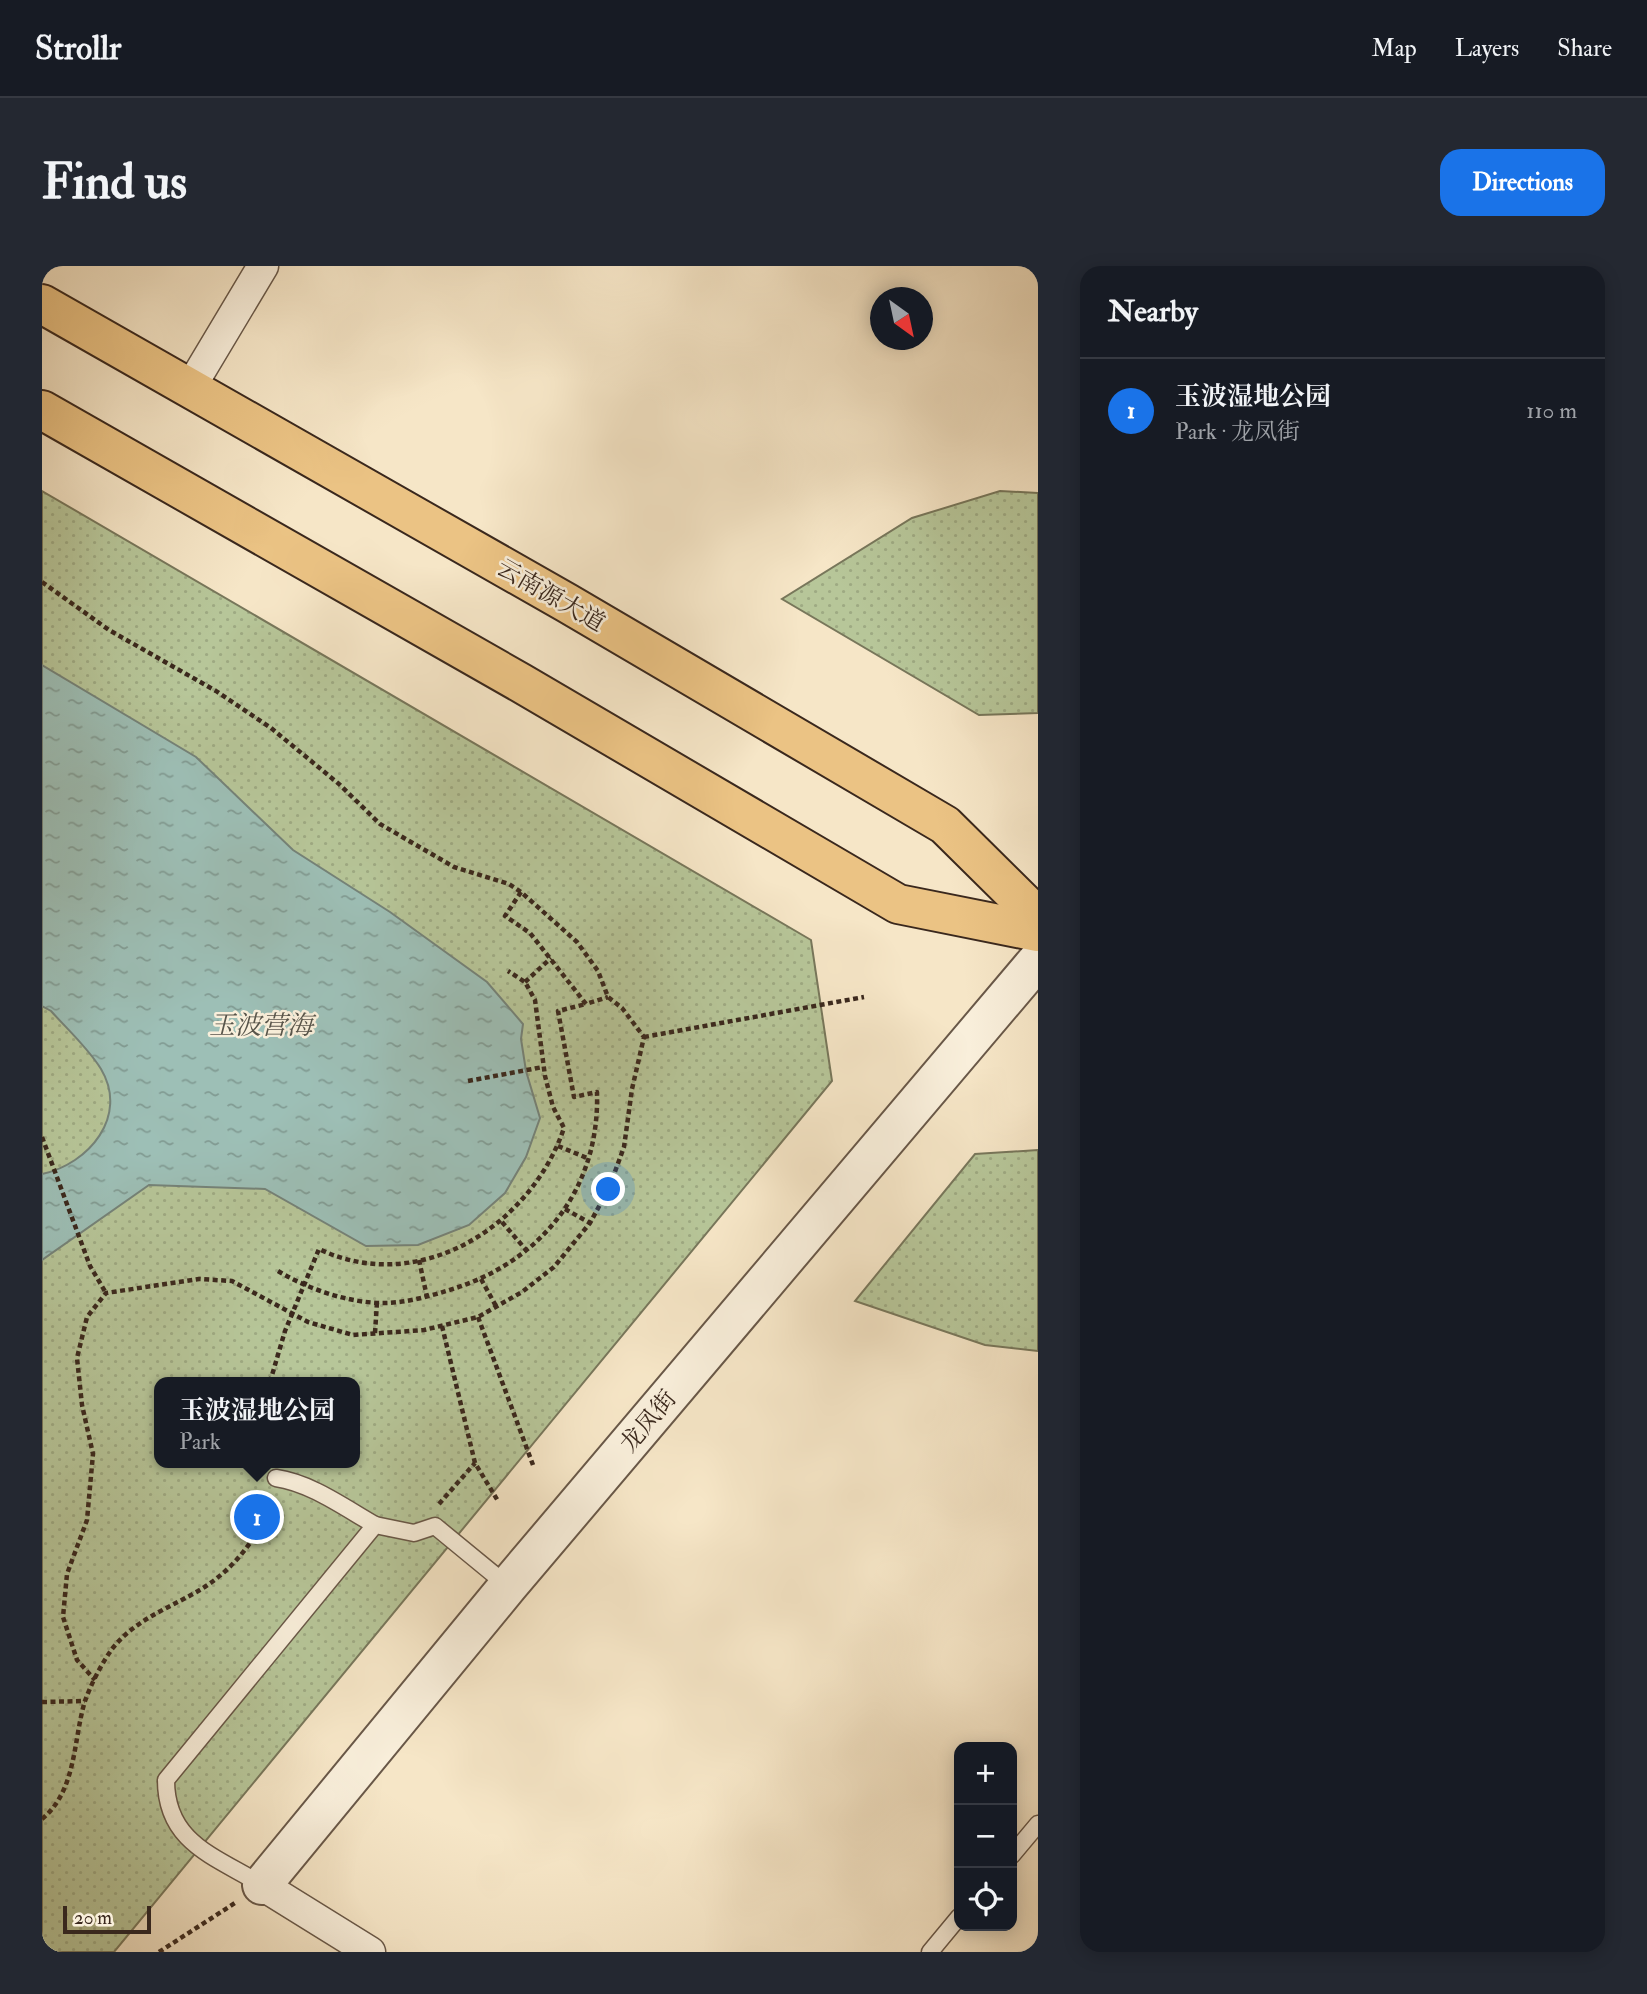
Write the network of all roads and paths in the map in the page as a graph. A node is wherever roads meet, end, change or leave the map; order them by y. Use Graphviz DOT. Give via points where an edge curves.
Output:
graph roads {
  1 [pos="263,266"];
  2 [pos="42,304"];
  3 [pos="190,388"];
  4 [pos="42,410"];
  5 [pos="42,582"];
  6 [pos="521,892"];
  7 [pos="1038,916"];
  8 [pos="1038,932"];
  9 [pos="551,958"];
  10 [pos="1038,960"];
  11 [pos="508,971"];
  12 [pos="526,982"];
  13 [pos="608,997"];
  14 [pos="864,997"];
  15 [pos="586,1004"];
  16 [pos="644,1037"];
  17 [pos="543,1067"];
  18 [pos="468,1081"];
  19 [pos="42,1137"];
  20 [pos="558,1146"];
  21 [pos="587,1158"];
  22 [pos="565,1209"];
  23 [pos="502,1222"];
  24 [pos="590,1223"];
  25 [pos="527,1251"];
  26 [pos="419,1260"];
  27 [pos="278,1271"];
  28 [pos="481,1279"];
  29 [pos="306,1285"];
  30 [pos="106,1293"];
  31 [pos="427,1297"];
  32 [pos="377,1302"];
  33 [pos="496,1307"];
  34 [pos="294,1314"];
  35 [pos="478,1317"];
  36 [pos="442,1326"];
  37 [pos="374,1334"];
  38 [pos="271,1377"];
  39 [pos="475,1463"];
  40 [pos="533,1465"];
  41 [pos="276,1478"];
  42 [pos="498,1501"];
  43 [pos="375,1525"];
  44 [pos="414,1533"];
  45 [pos="508,1586"];
  46 [pos="95,1681"];
  47 [pos="85,1701"];
  48 [pos="42,1702"];
  49 [pos="42,1819"];
  50 [pos="1038,1824"];
  51 [pos="1017,1849"];
  52 [pos="262,1885"];
  53 [pos="954,1923"];
  54 [pos="159,1952"];
  55 [pos="370,1952"];
  56 [pos="930,1952"];
  1 -- 3 [label="street"];
  2 -- 3 [label="main road, 云南源大道"];
  3 -- 7 [label="main road, 云南源大道" via="945,825"];
  4 -- 8 [label="main road" via="898,904"];
  5 -- 6 [label="path" via="109,630 271,728 380,824 454,867"];
  6 -- 9 [label="path" via="505,916 530,933"];
  6 -- 13 [label="path" via="577,942 598,971"];
  9 -- 12 [label="path"];
  9 -- 15 [label="path"];
  10 -- 45 [label="street, 龙凤街"];
  11 -- 12 [label="path"];
  12 -- 17 [label="path" via="535,1000"];
  13 -- 15 [label="path"];
  13 -- 16 [label="path"];
  14 -- 16 [label="path"];
  15 -- 21 [label="path" via="558,1011 574,1097 597,1092 598,1126"];
  16 -- 24 [label="path" via="624,1147 610,1188"];
  17 -- 18 [label="path"];
  17 -- 20 [label="path" via="553,1107 564,1128"];
  19 -- 30 [label="path" via="78,1235"];
  20 -- 21 [label="path"];
  20 -- 23 [label="path" via="536,1185"];
  21 -- 22 [label="path"];
  22 -- 24 [label="path"];
  22 -- 25 [label="path"];
  23 -- 25 [label="path"];
  23 -- 26 [label="path" via="471,1242"];
  24 -- 33 [label="path" via="554,1267"];
  25 -- 28 [label="path"];
  26 -- 29 [label="path" via="374,1265 320,1249"];
  26 -- 31 [label="path"];
  27 -- 29 [label="path"];
  28 -- 31 [label="path"];
  28 -- 33 [label="path"];
  29 -- 32 [label="path"];
  29 -- 34 [label="path"];
  30 -- 34 [label="path" via="199,1279 232,1281"];
  30 -- 46 [label="path" via="87,1317 76,1358 93,1454 87,1520 67,1574 63,1617 77,1660"];
  31 -- 32 [label="path"];
  32 -- 37 [label="path"];
  33 -- 35 [label="path"];
  34 -- 37 [label="path" via="353,1335"];
  34 -- 38 [label="path"];
  35 -- 36 [label="path"];
  35 -- 40 [label="path"];
  36 -- 37 [label="path"];
  36 -- 39 [label="path"];
  39 -- 42 [label="path"];
  39 -- 44 [label="path"];
  41 -- 43 [label="lane" via="309,1489"];
  41 -- 46 [label="path" via="275,1498 258,1534 237,1560 190,1596 128,1631"];
  43 -- 44 [label="lane"];
  43 -- 52 [label="lane" via="166,1780 166,1804 188,1839"];
  44 -- 45 [label="lane" via="435,1526"];
  45 -- 52 [label="street, 龙凤街"];
  46 -- 47 [label="path"];
  47 -- 48 [label="path"];
  47 -- 49 [label="path" via="64,1790"];
  50 -- 51 [label="lane"];
  52 -- 54 [label="path"];
  52 -- 55 [label="street"];
  53 -- 56 [label="lane"];
}
